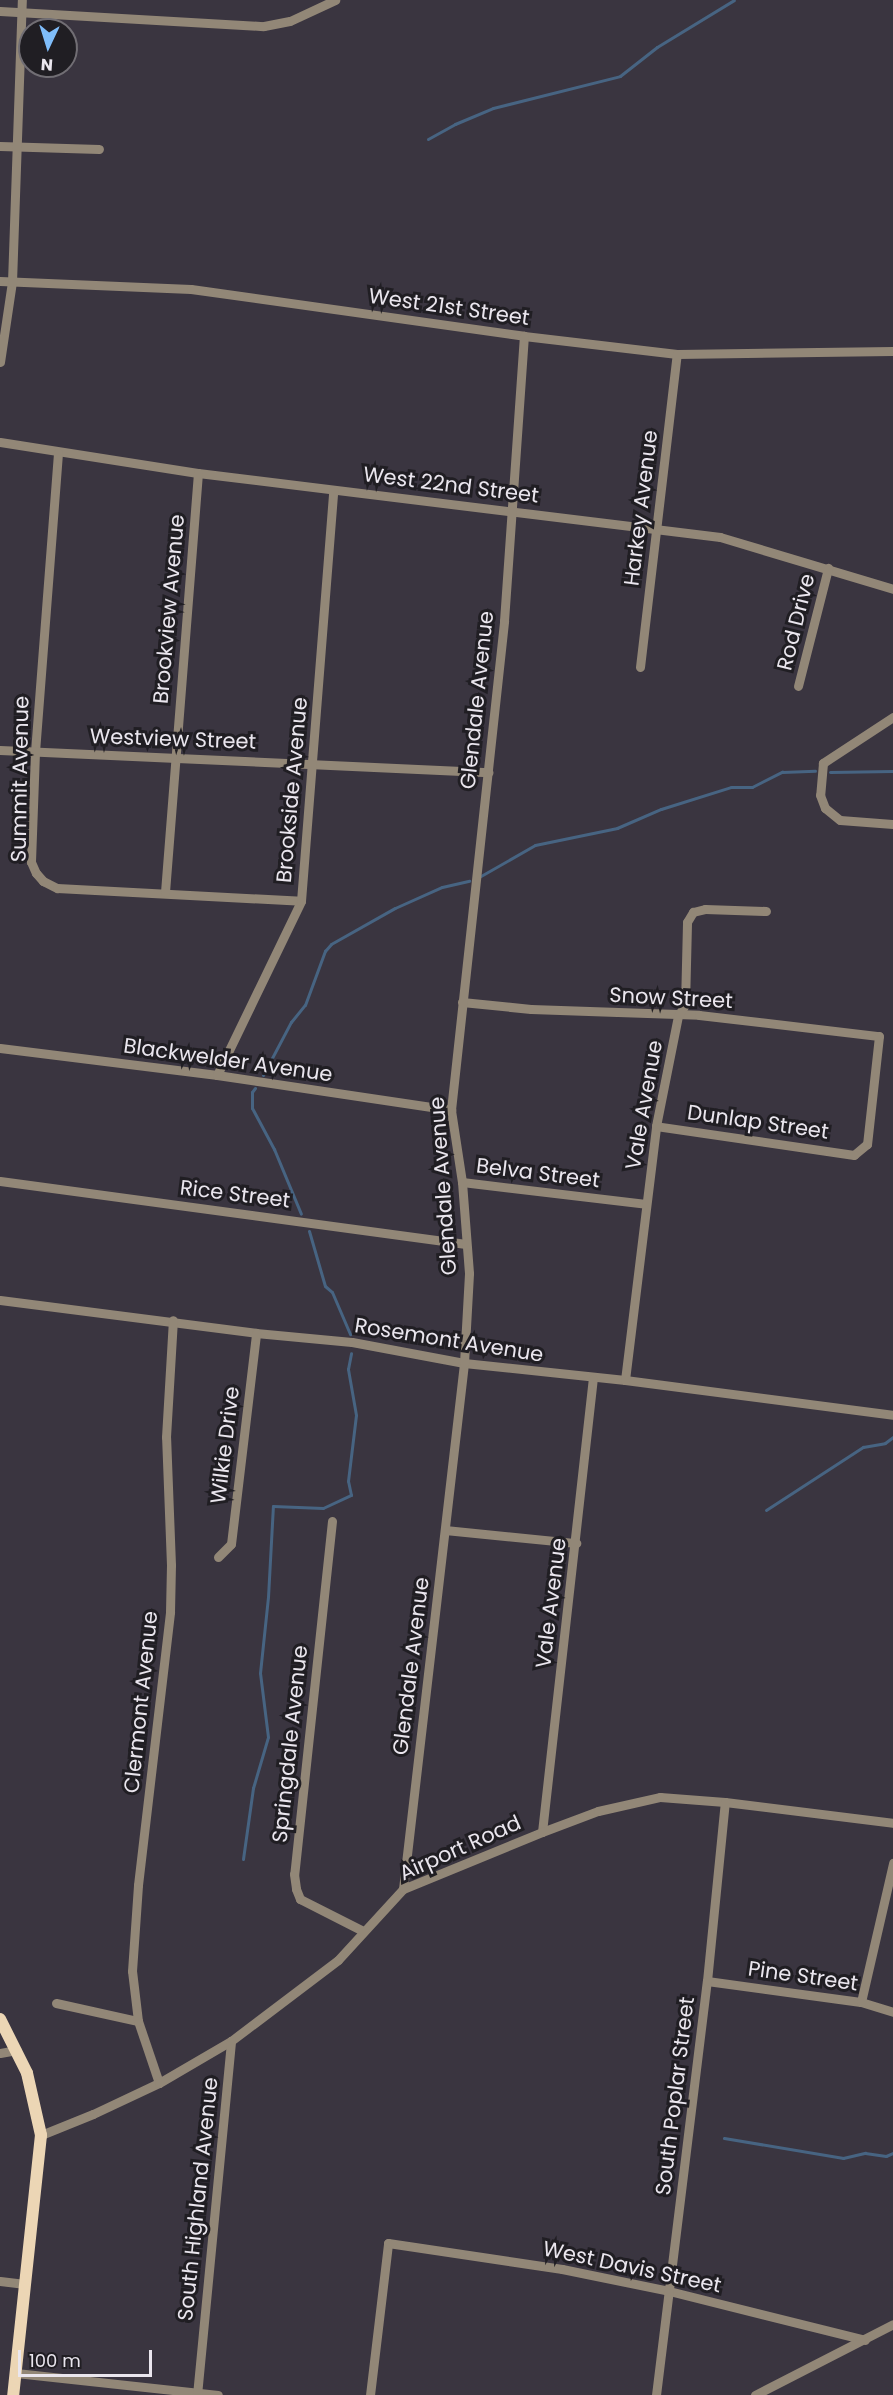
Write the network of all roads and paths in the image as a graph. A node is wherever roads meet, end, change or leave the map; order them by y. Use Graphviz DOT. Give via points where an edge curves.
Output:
graph roads {
  1 [pos="22,0"];
  2 [pos="335,0"];
  3 [pos="0,11"];
  4 [pos="21,12"];
  5 [pos="0,146"];
  6 [pos="17,147"];
  7 [pos="99,149"];
  8 [pos="0,281"];
  9 [pos="12,282"];
  10 [pos="524,336"];
  11 [pos="893,351"];
  12 [pos="677,354"];
  13 [pos="0,362"];
  14 [pos="0,442"];
  15 [pos="58,453"];
  16 [pos="198,473"];
  17 [pos="333,489"];
  18 [pos="510,510"];
  19 [pos="656,529"];
  20 [pos="828,568"];
  21 [pos="893,589"];
  22 [pos="640,667"];
  23 [pos="798,686"];
  24 [pos="893,717"];
  25 [pos="0,750"];
  26 [pos="35,752"];
  27 [pos="176,757"];
  28 [pos="313,763"];
  29 [pos="489,772"];
  30 [pos="893,824"];
  31 [pos="165,892"];
  32 [pos="301,901"];
  33 [pos="766,911"];
  34 [pos="462,1002"];
  35 [pos="678,1016"];
  36 [pos="0,1048"];
  37 [pos="217,1075"];
  38 [pos="451,1110"];
  39 [pos="656,1126"];
  40 [pos="854,1155"];
  41 [pos="0,1181"];
  42 [pos="462,1182"];
  43 [pos="646,1204"];
  44 [pos="466,1244"];
  45 [pos="0,1300"];
  46 [pos="173,1320"];
  47 [pos="256,1333"];
  48 [pos="464,1364"];
  49 [pos="593,1379"];
  50 [pos="624,1380"];
  51 [pos="893,1415"];
  52 [pos="332,1521"];
  53 [pos="445,1530"];
  54 [pos="576,1543"];
  55 [pos="218,1557"];
  56 [pos="725,1802"];
  57 [pos="893,1823"];
  58 [pos="542,1832"];
  59 [pos="893,1863"];
  60 [pos="403,1889"];
  61 [pos="363,1931"];
  62 [pos="707,1981"];
  63 [pos="861,2002"];
  64 [pos="56,2003"];
  65 [pos="893,2012"];
  66 [pos="0,2019"];
  67 [pos="138,2021"];
  68 [pos="231,2042"];
  69 [pos="17,2050"];
  70 [pos="0,2053"];
  71 [pos="159,2083"];
  72 [pos="40,2135"];
  73 [pos="0,2281"];
  74 [pos="25,2284"];
  75 [pos="669,2291"];
  76 [pos="893,2324"];
  77 [pos="865,2340"];
  78 [pos="16,2373"];
  79 [pos="197,2394"];
  80 [pos="13,2395"];
  81 [pos="218,2395"];
  82 [pos="370,2395"];
  83 [pos="656,2395"];
  84 [pos="755,2395"];
  1 -- 4 [label="street"];
  2 -- 4 [label="street" via="290,21 264,26"];
  3 -- 4 [label="street"];
  4 -- 6 [label="street"];
  5 -- 6 [label="street"];
  6 -- 7 [label="street"];
  6 -- 9 [label="street"];
  8 -- 9 [label="street, West 21st Street"];
  9 -- 10 [label="street, West 21st Street" via="191,289"];
  9 -- 13 [label="street"];
  10 -- 12 [label="street, West 21st Street"];
  10 -- 18 [label="street, Glendale Avenue"];
  11 -- 12 [label="street, West 21st Street"];
  12 -- 19 [label="street, Harkey Avenue"];
  14 -- 15 [label="street, West 22nd Street"];
  15 -- 16 [label="street, West 22nd Street"];
  15 -- 26 [label="street, Summit Avenue"];
  16 -- 17 [label="street, West 22nd Street"];
  16 -- 27 [label="street, Brookview Avenue"];
  17 -- 18 [label="street, West 22nd Street"];
  17 -- 28 [label="street, Brookside Avenue"];
  18 -- 19 [label="street, West 22nd Street"];
  18 -- 29 [label="street, Glendale Avenue"];
  19 -- 20 [label="street, West 22nd Street" via="720,537"];
  19 -- 22 [label="street, Harkey Avenue"];
  20 -- 21 [label="street, West 22nd Street"];
  20 -- 23 [label="street, Rod Drive"];
  24 -- 30 [label="street" via="823,763 820,795 825,808 840,820"];
  25 -- 26 [label="street, Westview Street"];
  26 -- 27 [label="street, Westview Street"];
  26 -- 31 [label="street, Summit Avenue" via="31,862 43,881 57,888"];
  27 -- 28 [label="street, Westview Street"];
  27 -- 31 [label="street, Brookview Avenue"];
  28 -- 29 [label="street, Westview Street"];
  28 -- 32 [label="street, Brookside Avenue"];
  29 -- 34 [label="street, Glendale Avenue"];
  31 -- 32 [label="street, Summit Avenue"];
  32 -- 37 [label="street, Brookside Avenue"];
  33 -- 35 [label="street, Vale Avenue" via="693,912 687,922 685,1005"];
  34 -- 35 [label="street, Snow Street"];
  34 -- 38 [label="street, Glendale Avenue"];
  35 -- 39 [label="street, Vale Avenue"];
  35 -- 40 [label="street, Snow Street" via="789,1023 879,1035 867,1144"];
  36 -- 37 [label="street, Blackwelder Avenue"];
  37 -- 38 [label="street, Blackwelder Avenue"];
  38 -- 42 [label="street, Glendale Avenue"];
  39 -- 40 [label="street, Dunlap Street"];
  39 -- 43 [label="street, Vale Avenue"];
  41 -- 44 [label="street, Rice Street"];
  42 -- 43 [label="street, Belva Street"];
  42 -- 44 [label="street, Glendale Avenue"];
  43 -- 50 [label="street, Vale Avenue"];
  44 -- 48 [label="street, Glendale Avenue" via="469,1273"];
  45 -- 46 [label="street, Rosemont Avenue"];
  46 -- 47 [label="street, Rosemont Avenue"];
  46 -- 67 [label="street, Clermont Avenue" via="166,1437 170,1612 133,1936 132,1971"];
  47 -- 48 [label="street, Rosemont Avenue" via="352,1342"];
  47 -- 55 [label="street, Wilkie Drive" via="231,1544"];
  48 -- 49 [label="street, Rosemont Avenue"];
  48 -- 53 [label="street, Glendale Avenue"];
  49 -- 50 [label="street, Rosemont Avenue"];
  49 -- 54 [label="street, Vale Avenue"];
  50 -- 51 [label="street, Rosemont Avenue"];
  52 -- 61 [label="street, Springdale Avenue" via="294,1874 300,1899"];
  53 -- 54 [label="street"];
  53 -- 60 [label="street, Glendale Avenue"];
  54 -- 58 [label="street, Vale Avenue"];
  56 -- 57 [label="street, Airport Road"];
  56 -- 58 [label="street, Airport Road" via="660,1797 598,1812"];
  56 -- 62 [label="street, South Poplar Street"];
  58 -- 60 [label="street, Airport Road"];
  59 -- 63 [label="street"];
  60 -- 61 [label="street, Airport Road"];
  61 -- 68 [label="street, Airport Road" via="338,1960"];
  62 -- 63 [label="street, Pine Street"];
  62 -- 75 [label="street, South Poplar Street"];
  63 -- 65 [label="street, Pine Street"];
  64 -- 67 [label="street"];
  66 -- 69 [label="main road"];
  67 -- 71 [label="street, Clermont Avenue"];
  68 -- 71 [label="street, Airport Road"];
  68 -- 79 [label="street, South Highland Avenue"];
  69 -- 70 [label="street"];
  69 -- 72 [label="main road" via="33,2095"];
  71 -- 72 [label="street, Airport Road"];
  72 -- 74 [label="main road"];
  73 -- 74 [label="street"];
  74 -- 78 [label="main road"];
  75 -- 77 [label="street, West Davis Street"];
  75 -- 82 [label="street, West Davis Street" via="562,2269 388,2243"];
  75 -- 83 [label="street, South Poplar Street"];
  76 -- 77 [label="street"];
  77 -- 84 [label="street"];
  78 -- 79 [label="street"];
  78 -- 80 [label="main road"];
  79 -- 81 [label="street"];
}
